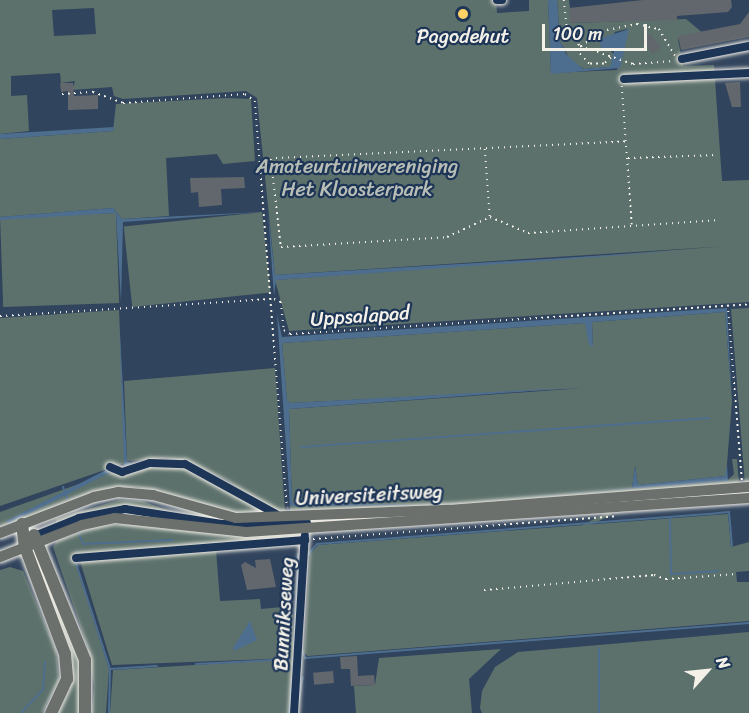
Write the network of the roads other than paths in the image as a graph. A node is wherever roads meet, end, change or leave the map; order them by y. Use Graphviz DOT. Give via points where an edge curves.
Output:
graph roads {
  1 [pos="497,0"];
  2 [pos="502,0"];
  3 [pos="749,46"];
  4 [pos="679,60"];
  5 [pos="749,73"];
  6 [pos="624,79"];
  7 [pos="110,467"];
  8 [pos="747,489"];
  9 [pos="749,498"];
  10 [pos="288,521"];
  11 [pos="22,524"];
  12 [pos="305,527"];
  13 [pos="0,533"];
  14 [pos="36,538"];
  15 [pos="25,547"];
  16 [pos="0,557"];
  17 [pos="76,558"];
  18 [pos="51,713"];
  19 [pos="85,713"];
  20 [pos="294,713"];
  1 -- 2 [label="street"];
  3 -- 4 [label="street"];
  5 -- 6 [label="street"];
  7 -- 10 [label="street" via="122,472 150,463 184,464"];
  8 -- 12 [label="main road, Universiteitsweg"];
  9 -- 12 [label="main road, Universiteitsweg"];
  10 -- 11 [label="main road, Universiteitsweg" via="213,515 153,495 128,492 94,497"];
  10 -- 12 [label="main road, Universiteitsweg"];
  10 -- 14 [label="main road, Universiteitsweg" via="222,532 115,518"];
  11 -- 13 [label="main road, Universiteitsweg"];
  11 -- 14 [label="main road"];
  11 -- 15 [label="highway"];
  12 -- 17 [label="street"];
  12 -- 20 [label="street, Bunnikseweg"];
  14 -- 15 [label="main road, Universiteitsweg"];
  14 -- 19 [label="highway" via="85,660"];
  15 -- 16 [label="main road, Universiteitsweg"];
  15 -- 18 [label="highway" via="65,654 67,679"];
}
